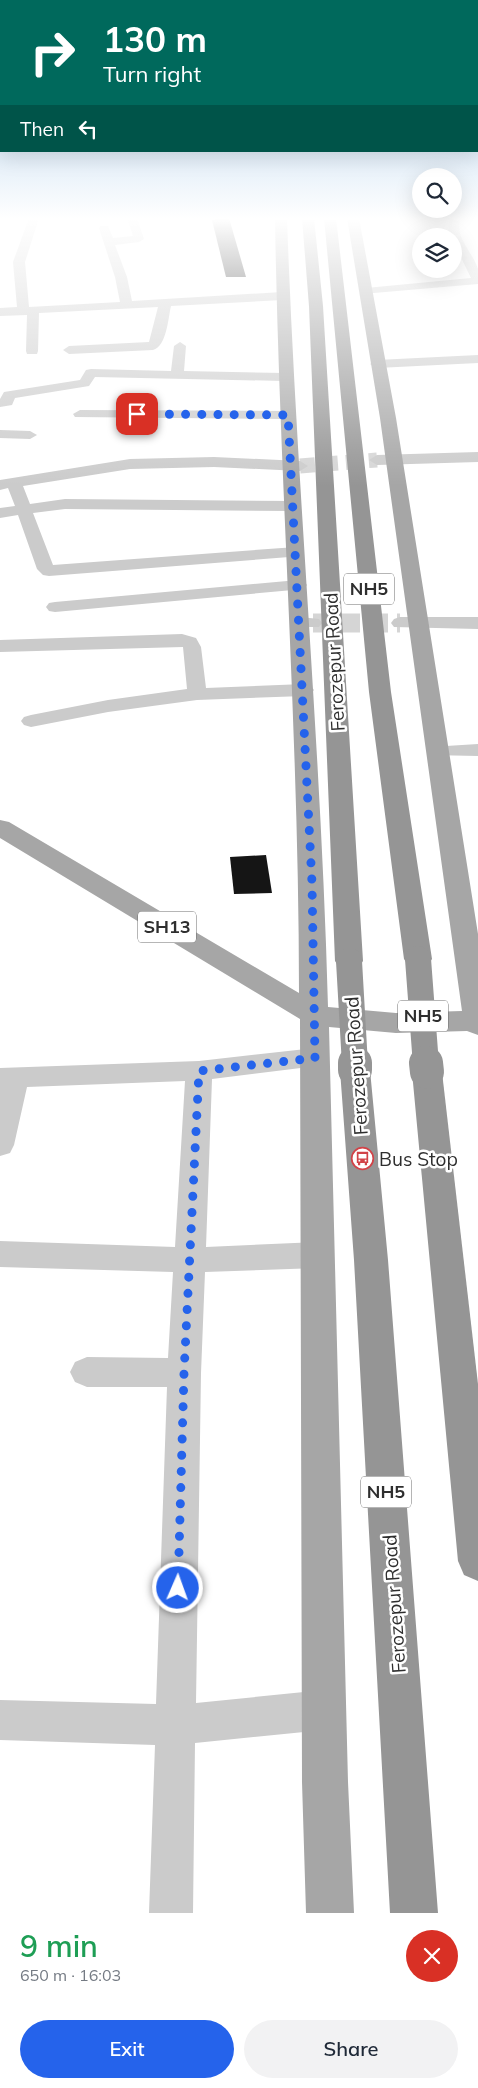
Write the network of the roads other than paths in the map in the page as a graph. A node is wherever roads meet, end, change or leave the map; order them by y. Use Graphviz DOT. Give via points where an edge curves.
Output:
graph roads {
  1 [pos="27,307"];
  2 [pos="102,307"];
  3 [pos="164,307"];
  4 [pos="282,307"];
  5 [pos="316,307"];
  6 [pos="339,307"];
  7 [pos="368,307"];
  8 [pos="28,311"];
  9 [pos="0,312"];
  10 [pos="180,346"];
  11 [pos="69,350"];
  12 [pos="32,351"];
  13 [pos="478,359"];
  14 [pos="377,364"];
  15 [pos="177,375"];
  16 [pos="285,377"];
  17 [pos="0,402"];
  18 [pos="80,414"];
  19 [pos="288,415"];
  20 [pos="0,434"];
  21 [pos="30,435"];
  22 [pos="478,457"];
  23 [pos="386,460"];
  24 [pos="214,462"];
  25 [pos="295,466"];
  26 [pos="7,484"];
  27 [pos="213,504"];
  28 [pos="293,506"];
  29 [pos="24,509"];
  30 [pos="0,513"];
  31 [pos="296,552"];
  32 [pos="298,586"];
  33 [pos="55,607"];
  34 [pos="409,622"];
  35 [pos="478,623"];
  36 [pos="0,646"];
  37 [pos="304,690"];
  38 [pos="197,694"];
  39 [pos="31,721"];
  40 [pos="478,750"];
  41 [pos="437,751"];
  42 [pos="0,827"];
  43 [pos="314,1015"];
  44 [pos="478,1023"];
  45 [pos="315,1058"];
  46 [pos="199,1071"];
  47 [pos="8,1078"];
  48 [pos="0,1145"];
  49 [pos="0,1254"];
  50 [pos="318,1255"];
  51 [pos="188,1260"];
  52 [pos="87,1372"];
  53 [pos="184,1373"];
  54 [pos="478,1560"];
  55 [pos="324,1710"];
  56 [pos="0,1720"];
  57 [pos="174,1725"];
  58 [pos="170,1913"];
  59 [pos="330,1913"];
  60 [pos="414,1913"];
  1 -- 8 [label="street"];
  2 -- 8 [label="street"];
  3 -- 11 [label="street" via="153,346"];
  4 -- 16 [label="main road"];
  5 -- 60 [label="highway, Ferozepur Road / NH5, bridge" via="355,1070 372,1260"];
  6 -- 54 [label="highway, NH5, bridge" via="380,692 418,959"];
  7 -- 14 [label="main road"];
  8 -- 9 [label="street"];
  8 -- 12 [label="street"];
  10 -- 15 [label="street"];
  13 -- 14 [label="street"];
  14 -- 23 [label="main road"];
  15 -- 16 [label="street"];
  15 -- 17 [label="street" via="91,373 79,385 9,395 7,402"];
  16 -- 19 [label="main road"];
  18 -- 19 [label="street"];
  19 -- 25 [label="main road"];
  20 -- 21 [label="street"];
  22 -- 23 [label="street"];
  23 -- 34 [label="main road"];
  24 -- 25 [label="street"];
  24 -- 26 [label="street" via="130,464"];
  24 -- 27 [label="street"];
  25 -- 28 [label="main road"];
  26 -- 29 [label="street"];
  27 -- 28 [label="street"];
  27 -- 29 [label="street" via="65,504"];
  28 -- 31 [label="main road"];
  29 -- 30 [label="street"];
  29 -- 31 [label="street" via="49,571"];
  31 -- 32 [label="main road"];
  32 -- 33 [label="street"];
  32 -- 37 [label="main road" via="306,623"];
  34 -- 35 [label="street"];
  34 -- 41 [label="main road"];
  36 -- 38 [label="street" via="182,640 192,647"];
  37 -- 38 [label="street"];
  37 -- 43 [label="main road"];
  38 -- 39 [label="street"];
  40 -- 41 [label="street"];
  41 -- 44 [label="main road"];
  42 -- 43 [label="main road, SH13"];
  43 -- 44 [label="main road, SH13" via="395,1024"];
  43 -- 45 [label="main road"];
  45 -- 46 [label="street"];
  45 -- 50 [label="main road"];
  46 -- 47 [label="street"];
  46 -- 51 [label="street"];
  47 -- 48 [label="street"];
  49 -- 51 [label="street"];
  50 -- 51 [label="street"];
  50 -- 55 [label="main road"];
  51 -- 53 [label="street"];
  52 -- 53 [label="street"];
  53 -- 57 [label="street"];
  55 -- 57 [label="street"];
  55 -- 59 [label="main road"];
  56 -- 57 [label="street"];
  57 -- 58 [label="street"];
}
